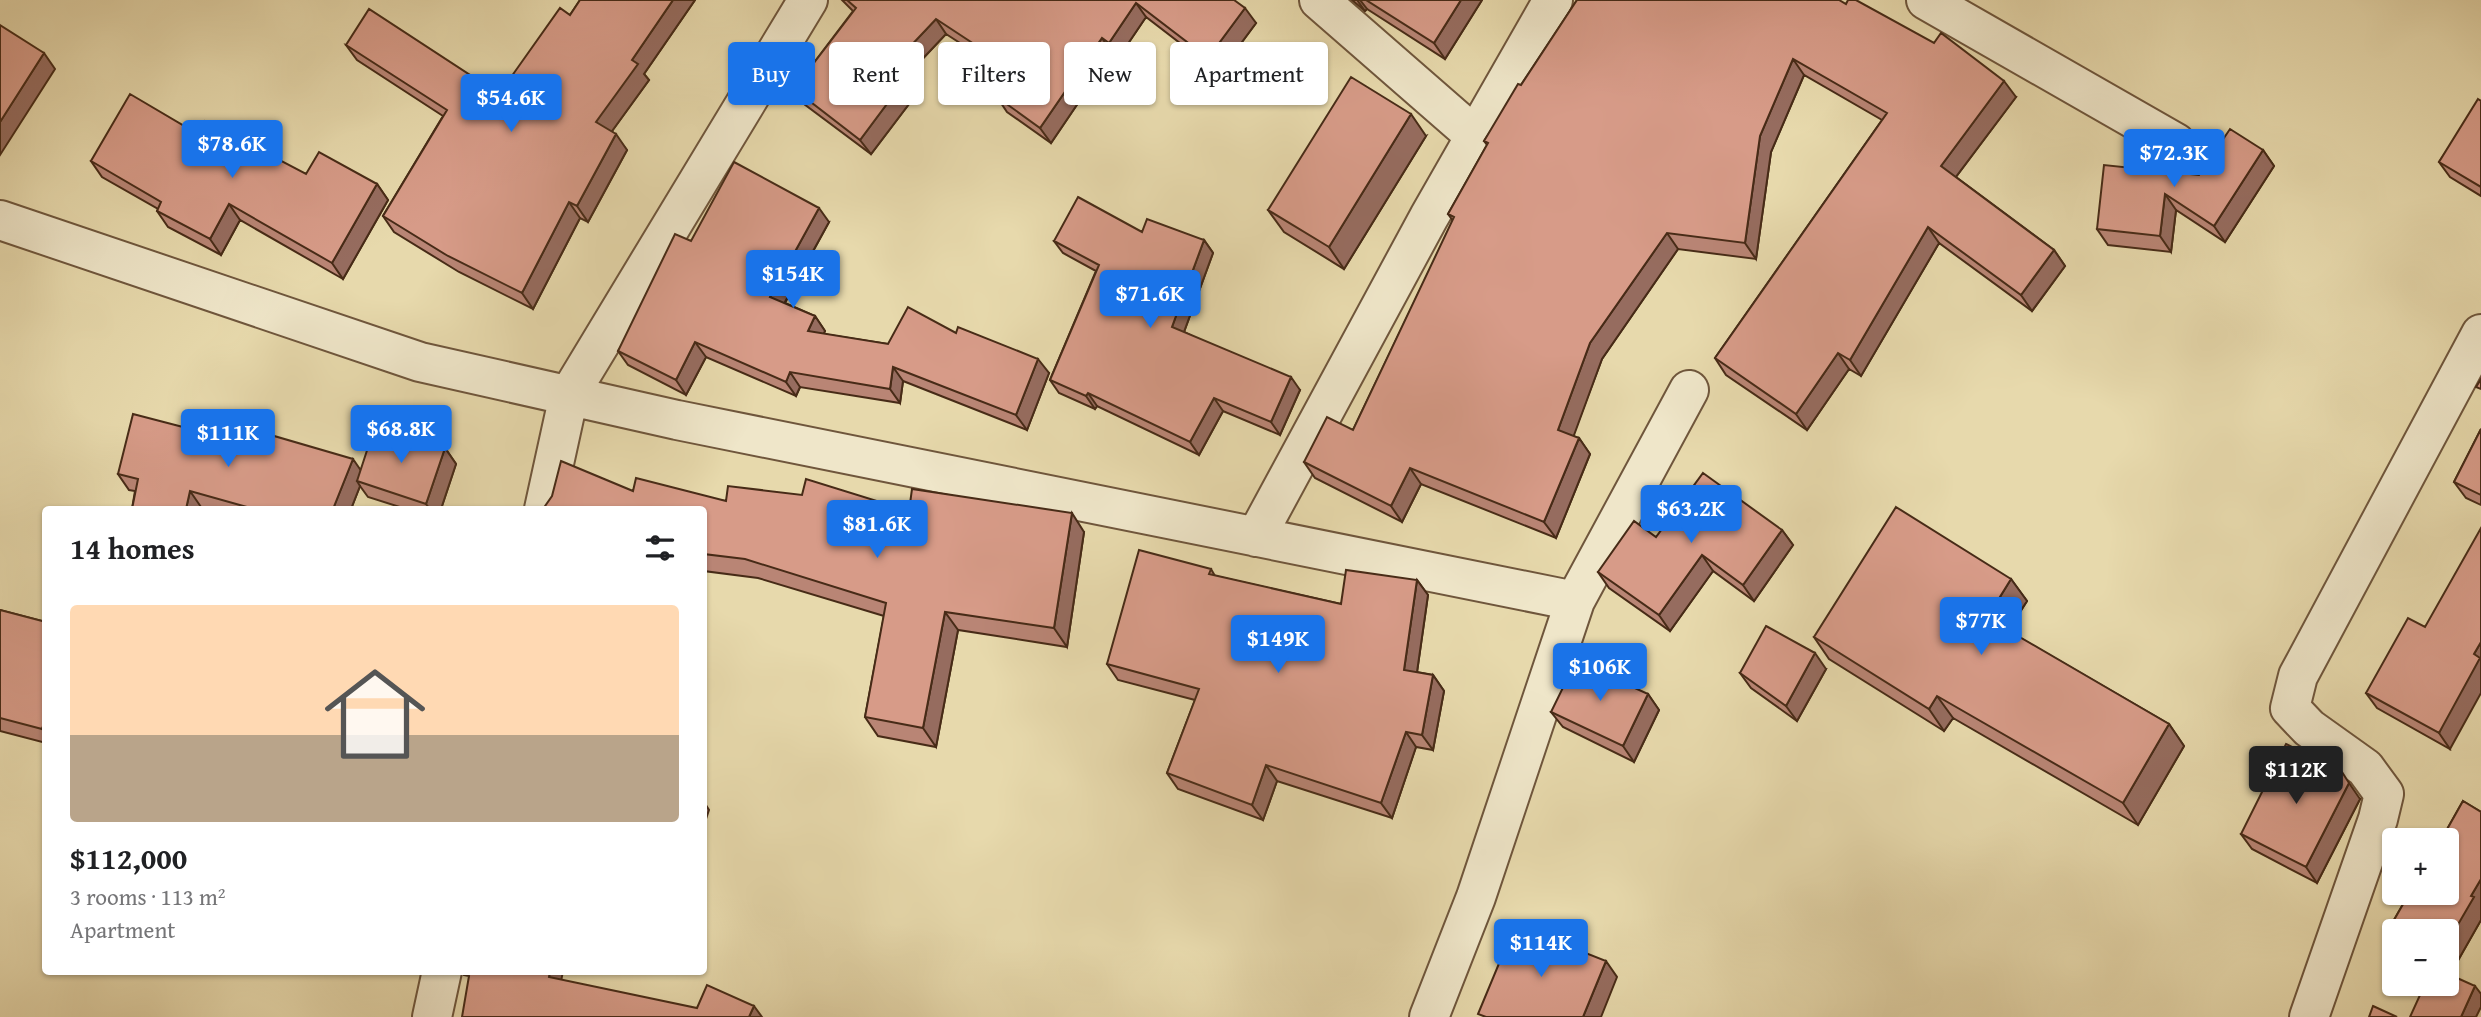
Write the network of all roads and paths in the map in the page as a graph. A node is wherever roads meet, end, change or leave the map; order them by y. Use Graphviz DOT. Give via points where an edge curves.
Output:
graph roads {
  1 [pos="808,0"];
  2 [pos="1319,0"];
  3 [pos="1553,0"];
  4 [pos="1926,0"];
  5 [pos="1475,136"];
  6 [pos="2176,144"];
  7 [pos="0,220"];
  8 [pos="2481,334"];
  9 [pos="1689,390"];
  10 [pos="569,396"];
  11 [pos="545,506"];
  12 [pos="1255,537"];
  13 [pos="1575,601"];
  14 [pos="441,975"];
  15 [pos="432,1017"];
  16 [pos="1429,1017"];
  17 [pos="2309,1017"];
  1 -- 10 [label="street"];
  2 -- 5 [label="street"];
  3 -- 5 [label="street"];
  4 -- 6 [label="street"];
  5 -- 12 [label="street"];
  7 -- 10 [label="street" via="419,362"];
  8 -- 17 [label="street" via="2298,676 2290,708 2365,768 2384,794"];
  9 -- 13 [label="street"];
  10 -- 11 [label="street"];
  10 -- 12 [label="street"];
  12 -- 13 [label="street"];
  13 -- 16 [label="street" via="1476,897"];
  14 -- 15 [label="street"];
}
